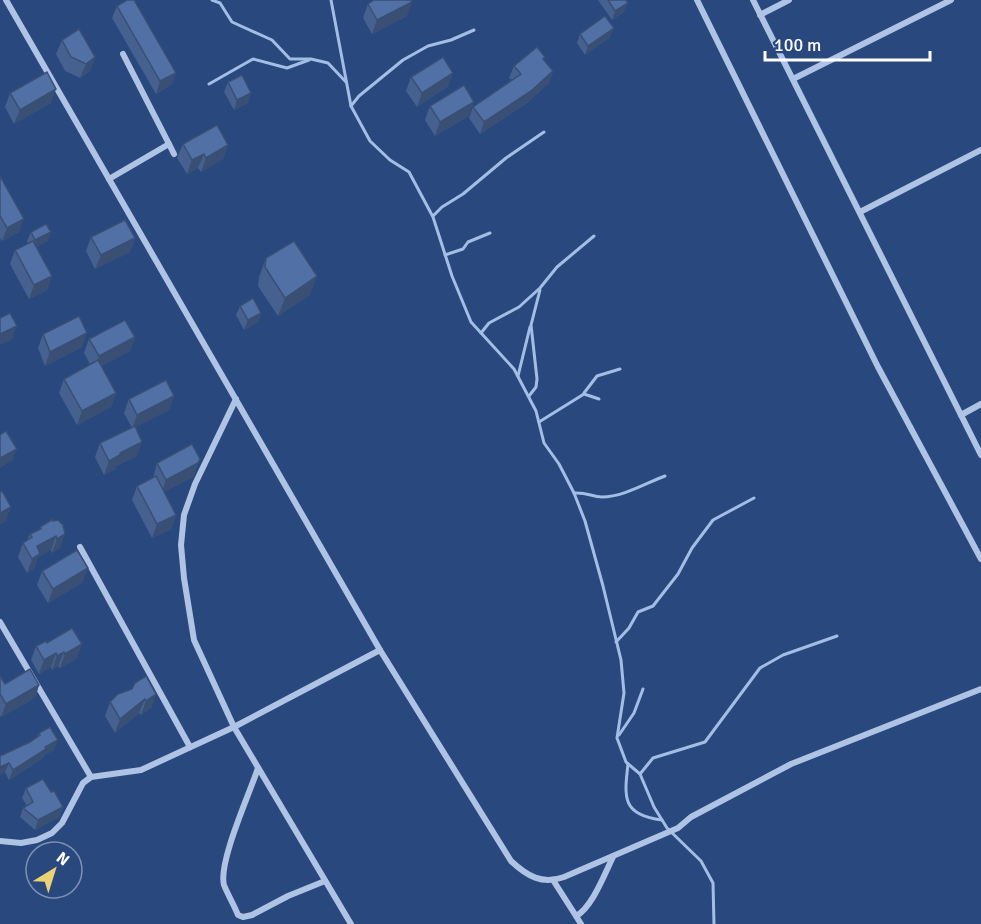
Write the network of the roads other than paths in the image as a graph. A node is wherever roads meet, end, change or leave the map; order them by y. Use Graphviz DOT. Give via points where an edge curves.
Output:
graph roads {
  1 [pos="6,0"];
  2 [pos="697,0"];
  3 [pos="753,0"];
  4 [pos="789,0"];
  5 [pos="951,0"];
  6 [pos="760,15"];
  7 [pos="123,54"];
  8 [pos="793,79"];
  9 [pos="169,144"];
  10 [pos="981,150"];
  11 [pos="174,154"];
  12 [pos="109,179"];
  13 [pos="860,212"];
  14 [pos="236,399"];
  15 [pos="981,405"];
  16 [pos="961,415"];
  17 [pos="981,455"];
  18 [pos="80,547"];
  19 [pos="981,559"];
  20 [pos="0,622"];
  21 [pos="380,650"];
  22 [pos="981,689"];
  23 [pos="234,728"];
  24 [pos="190,747"];
  25 [pos="258,768"];
  26 [pos="91,777"];
  27 [pos="0,841"];
  28 [pos="613,856"];
  29 [pos="553,880"];
  30 [pos="326,881"];
  31 [pos="576,916"];
  32 [pos="351,924"];
  33 [pos="581,924"];
  1 -- 12 [label="street"];
  2 -- 19 [label="street" via="878,367"];
  3 -- 6 [label="street"];
  4 -- 6 [label="street"];
  5 -- 8 [label="street"];
  6 -- 8 [label="street"];
  7 -- 9 [label="street"];
  8 -- 13 [label="street"];
  9 -- 11 [label="street"];
  9 -- 12 [label="street"];
  10 -- 13 [label="street"];
  12 -- 14 [label="street"];
  13 -- 16 [label="street"];
  14 -- 21 [label="street"];
  14 -- 23 [label="street" via="195,484 184,515 181,545 194,640"];
  15 -- 16 [label="street"];
  16 -- 17 [label="street"];
  18 -- 24 [label="street"];
  20 -- 26 [label="street"];
  21 -- 23 [label="street"];
  21 -- 29 [label="street" via="512,861 534,878"];
  22 -- 28 [label="street" via="791,764 691,817 678,828"];
  23 -- 24 [label="street"];
  23 -- 25 [label="street"];
  24 -- 26 [label="street" via="141,770"];
  25 -- 30 [label="street"];
  25 -- 30 [label="street" via="223,873 238,915 252,915"];
  26 -- 27 [label="street" via="83,783 62,823 52,833 21,843"];
  28 -- 29 [label="street"];
  28 -- 31 [label="street" via="594,894"];
  29 -- 31 [label="street"];
  30 -- 32 [label="street"];
  31 -- 33 [label="street"];
}
